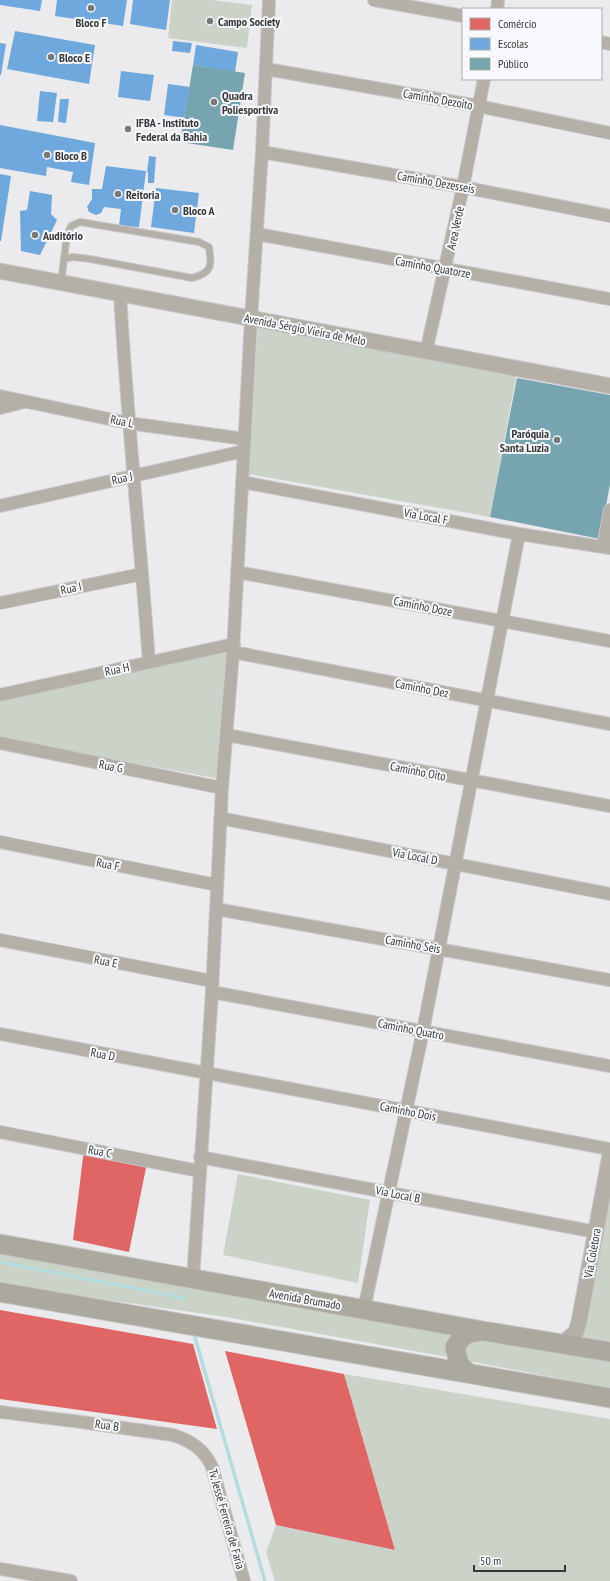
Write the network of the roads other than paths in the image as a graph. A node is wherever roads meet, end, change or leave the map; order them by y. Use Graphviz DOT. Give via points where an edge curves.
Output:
graph roads {
  1 [pos="269,0"];
  2 [pos="374,0"];
  3 [pos="462,16"];
  4 [pos="266,69"];
  5 [pos="484,80"];
  6 [pos="478,106"];
  7 [pos="610,133"];
  8 [pos="262,152"];
  9 [pos="463,187"];
  10 [pos="610,216"];
  11 [pos="257,234"];
  12 [pos="64,259"];
  13 [pos="446,270"];
  14 [pos="0,271"];
  15 [pos="61,283"];
  16 [pos="120,294"];
  17 [pos="610,299"];
  18 [pos="251,319"];
  19 [pos="426,352"];
  20 [pos="610,386"];
  21 [pos="0,396"];
  22 [pos="31,401"];
  23 [pos="0,408"];
  24 [pos="128,423"];
  25 [pos="245,438"];
  26 [pos="244,451"];
  27 [pos="135,475"];
  28 [pos="242,482"];
  29 [pos="0,506"];
  30 [pos="610,510"];
  31 [pos="519,534"];
  32 [pos="607,548"];
  33 [pos="237,572"];
  34 [pos="142,574"];
  35 [pos="0,603"];
  36 [pos="502,621"];
  37 [pos="610,641"];
  38 [pos="234,648"];
  39 [pos="149,662"];
  40 [pos="0,695"];
  41 [pos="486,700"];
  42 [pos="610,724"];
  43 [pos="227,735"];
  44 [pos="0,743"];
  45 [pos="472,781"];
  46 [pos="222,788"];
  47 [pos="610,806"];
  48 [pos="220,818"];
  49 [pos="0,842"];
  50 [pos="454,864"];
  51 [pos="217,885"];
  52 [pos="610,894"];
  53 [pos="216,909"];
  54 [pos="0,940"];
  55 [pos="438,948"];
  56 [pos="610,980"];
  57 [pos="212,986"];
  58 [pos="424,1031"];
  59 [pos="0,1034"];
  60 [pos="610,1066"];
  61 [pos="206,1073"];
  62 [pos="406,1110"];
  63 [pos="0,1132"];
  64 [pos="610,1149"];
  65 [pos="610,1155"];
  66 [pos="200,1158"];
  67 [pos="199,1171"];
  68 [pos="389,1192"];
  69 [pos="596,1232"];
  70 [pos="0,1244"];
  71 [pos="193,1279"];
  72 [pos="0,1292"];
  73 [pos="364,1310"];
  74 [pos="483,1331"];
  75 [pos="561,1345"];
  76 [pos="610,1352"];
  77 [pos="467,1372"];
  78 [pos="610,1398"];
  79 [pos="0,1412"];
  80 [pos="208,1457"];
  81 [pos="0,1569"];
  82 [pos="71,1581"];
  83 [pos="244,1581"];
  1 -- 4 [label="street"];
  2 -- 3 [label="street"];
  4 -- 6 [label="street, Caminho Dezoito"];
  4 -- 8 [label="street"];
  5 -- 6 [label="street, Area Verde"];
  6 -- 7 [label="street, Caminho Dezoito"];
  6 -- 9 [label="street, Area Verde"];
  8 -- 9 [label="street, Caminho Dezesseis"];
  8 -- 11 [label="street"];
  9 -- 10 [label="street, Caminho Dezesseis"];
  9 -- 13 [label="street, Area Verde"];
  11 -- 13 [label="street, Caminho Quatorze"];
  11 -- 18 [label="street"];
  12 -- 12 [label="lane" via="90,259 192,278 202,275 210,268 211,262 209,247 199,242 80,222 71,226 67,235"];
  12 -- 15 [label="lane"];
  13 -- 17 [label="street, Caminho Quatorze"];
  13 -- 19 [label="street, Area Verde"];
  14 -- 15 [label="street, Avenida Sérgio Vieira de Melo"];
  15 -- 16 [label="street, Avenida Sérgio Vieira de Melo"];
  16 -- 18 [label="street, Avenida Sérgio Vieira de Melo"];
  16 -- 24 [label="street"];
  18 -- 19 [label="street, Avenida Sérgio Vieira de Melo"];
  18 -- 25 [label="street"];
  19 -- 20 [label="street, Avenida Sérgio Vieira de Melo"];
  21 -- 22 [label="street, Rua L"];
  22 -- 23 [label="street"];
  22 -- 24 [label="street, Rua L"];
  24 -- 25 [label="street, Rua L"];
  24 -- 27 [label="street"];
  25 -- 26 [label="street"];
  26 -- 27 [label="street, Rua J"];
  26 -- 28 [label="street"];
  27 -- 29 [label="street, Rua J"];
  27 -- 34 [label="street"];
  28 -- 31 [label="street, Via Local F"];
  28 -- 33 [label="street"];
  30 -- 32 [label="street"];
  31 -- 32 [label="street, Via Local F"];
  31 -- 36 [label="street"];
  33 -- 36 [label="street, Caminho Doze"];
  33 -- 38 [label="street"];
  34 -- 35 [label="street, Rua I"];
  34 -- 39 [label="street"];
  36 -- 37 [label="street, Caminho Doze"];
  36 -- 41 [label="street"];
  38 -- 39 [label="street, Rua H"];
  38 -- 41 [label="street, Caminho Dez"];
  38 -- 43 [label="street"];
  39 -- 40 [label="street, Rua H"];
  41 -- 42 [label="street, Caminho Dez"];
  41 -- 45 [label="street"];
  43 -- 45 [label="street, Caminho Oito"];
  43 -- 46 [label="street"];
  44 -- 46 [label="street, Rua G"];
  45 -- 47 [label="street, Caminho Oito"];
  45 -- 50 [label="street"];
  46 -- 48 [label="street"];
  48 -- 50 [label="street, Via Local D"];
  48 -- 51 [label="street"];
  49 -- 51 [label="street, Rua F"];
  50 -- 52 [label="street, Via Local D"];
  50 -- 55 [label="street"];
  51 -- 53 [label="street"];
  53 -- 55 [label="street, Caminho Seis"];
  53 -- 57 [label="street"];
  54 -- 57 [label="street, Rua E"];
  55 -- 56 [label="street, Caminho Seis"];
  55 -- 58 [label="street"];
  57 -- 58 [label="street, Caminho Quatro"];
  57 -- 61 [label="street"];
  58 -- 60 [label="street, Caminho Quatro"];
  58 -- 62 [label="street"];
  59 -- 61 [label="street, Rua D"];
  61 -- 62 [label="street, Caminho Dois"];
  61 -- 66 [label="street"];
  62 -- 64 [label="street, Caminho Dois"];
  62 -- 68 [label="street"];
  63 -- 67 [label="street, Rua C"];
  65 -- 69 [label="street, Via Coletora"];
  66 -- 67 [label="street"];
  66 -- 68 [label="street, Via Local B"];
  67 -- 71 [label="street"];
  68 -- 69 [label="street, Via Local B"];
  68 -- 73 [label="street"];
  69 -- 75 [label="street, Via Coletora" via="576,1332"];
  70 -- 71 [label="main road, Avenida Brumado"];
  71 -- 73 [label="main road, Avenida Brumado"];
  72 -- 77 [label="main road"];
  73 -- 74 [label="main road, Avenida Brumado"];
  74 -- 75 [label="main road, Avenida Brumado"];
  74 -- 77 [label="main road" via="470,1333 461,1338 455,1347 459,1364"];
  75 -- 76 [label="main road, Avenida Brumado"];
  77 -- 78 [label="main road"];
  79 -- 80 [label="street, Rua B" via="173,1435 187,1440"];
  80 -- 83 [label="street, Tv. Jessé Ferreira de Faria"];
  81 -- 82 [label="street"];
}
